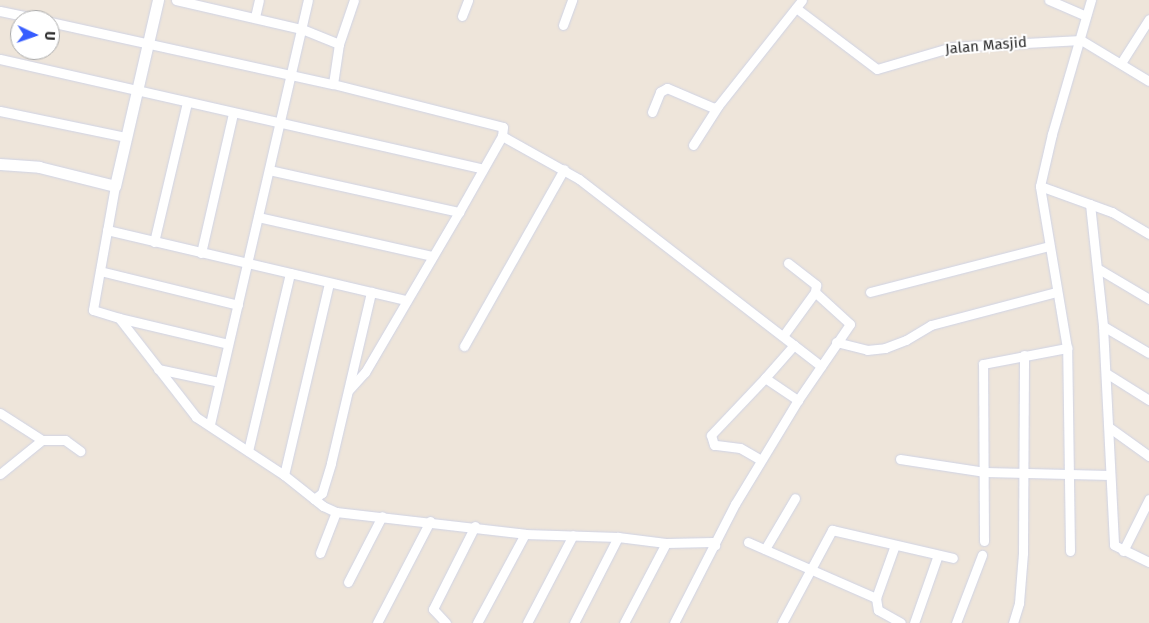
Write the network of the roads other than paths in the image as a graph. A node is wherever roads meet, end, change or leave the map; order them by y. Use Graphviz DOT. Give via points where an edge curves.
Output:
graph roads {
  1 [pos="158,0"];
  2 [pos="176,0"];
  3 [pos="259,0"];
  4 [pos="308,0"];
  5 [pos="354,0"];
  6 [pos="468,0"];
  7 [pos="572,0"];
  8 [pos="802,0"];
  9 [pos="1049,0"];
  10 [pos="1091,0"];
  11 [pos="211,3"];
  12 [pos="796,8"];
  13 [pos="462,16"];
  14 [pos="1086,16"];
  15 [pos="255,17"];
  16 [pos="1149,19"];
  17 [pos="60,24"];
  18 [pos="563,25"];
  19 [pos="302,29"];
  20 [pos="1081,40"];
  21 [pos="148,43"];
  22 [pos="339,44"];
  23 [pos="0,59"];
  24 [pos="1121,63"];
  25 [pos="292,76"];
  26 [pos="1149,81"];
  27 [pos="333,84"];
  28 [pos="136,91"];
  29 [pos="187,102"];
  30 [pos="718,106"];
  31 [pos="0,111"];
  32 [pos="652,112"];
  33 [pos="233,113"];
  34 [pos="279,124"];
  35 [pos="502,136"];
  36 [pos="126,137"];
  37 [pos="693,145"];
  38 [pos="0,164"];
  39 [pos="483,169"];
  40 [pos="564,169"];
  41 [pos="269,170"];
  42 [pos="116,186"];
  43 [pos="1040,186"];
  44 [pos="1090,204"];
  45 [pos="459,212"];
  46 [pos="258,217"];
  47 [pos="107,230"];
  48 [pos="1149,234"];
  49 [pos="154,242"];
  50 [pos="1049,246"];
  51 [pos="201,253"];
  52 [pos="433,256"];
  53 [pos="248,263"];
  54 [pos="788,263"];
  55 [pos="1097,268"];
  56 [pos="100,271"];
  57 [pos="290,273"];
  58 [pos="329,283"];
  59 [pos="371,292"];
  60 [pos="815,292"];
  61 [pos="870,292"];
  62 [pos="1056,292"];
  63 [pos="406,300"];
  64 [pos="1149,300"];
  65 [pos="238,305"];
  66 [pos="119,318"];
  67 [pos="1103,326"];
  68 [pos="783,336"];
  69 [pos="836,342"];
  70 [pos="228,344"];
  71 [pos="794,345"];
  72 [pos="464,346"];
  73 [pos="1067,348"];
  74 [pos="1149,354"];
  75 [pos="1024,355"];
  76 [pos="821,366"];
  77 [pos="158,369"];
  78 [pos="1106,373"];
  79 [pos="765,378"];
  80 [pos="219,382"];
  81 [pos="349,390"];
  82 [pos="798,400"];
  83 [pos="1149,400"];
  84 [pos="0,413"];
  85 [pos="210,424"];
  86 [pos="1110,428"];
  87 [pos="42,440"];
  88 [pos="248,450"];
  89 [pos="80,451"];
  90 [pos="1149,456"];
  91 [pos="900,459"];
  92 [pos="761,460"];
  93 [pos="985,472"];
  94 [pos="0,474"];
  95 [pos="1025,474"];
  96 [pos="1068,474"];
  97 [pos="1110,474"];
  98 [pos="284,475"];
  99 [pos="795,498"];
  100 [pos="314,499"];
  101 [pos="1149,499"];
  102 [pos="336,512"];
  103 [pos="382,516"];
  104 [pos="430,520"];
  105 [pos="475,526"];
  106 [pos="525,534"];
  107 [pos="573,535"];
  108 [pos="618,537"];
  109 [pos="984,541"];
  110 [pos="748,542"];
  111 [pos="666,543"];
  112 [pos="895,544"];
  113 [pos="715,545"];
  114 [pos="765,549"];
  115 [pos="1070,551"];
  116 [pos="1123,551"];
  117 [pos="320,552"];
  118 [pos="938,555"];
  119 [pos="982,555"];
  120 [pos="953,558"];
  121 [pos="1149,562"];
  122 [pos="809,569"];
  123 [pos="348,582"];
  124 [pos="876,598"];
  125 [pos="377,623"];
  126 [pos="446,623"];
  127 [pos="477,623"];
  128 [pos="527,623"];
  129 [pos="574,623"];
  130 [pos="624,623"];
  131 [pos="674,623"];
  132 [pos="782,623"];
  133 [pos="901,623"];
  134 [pos="914,623"];
  135 [pos="956,623"];
  136 [pos="1013,623"];
  1 -- 21 [label="street"];
  2 -- 11 [label="street"];
  3 -- 15 [label="street"];
  4 -- 19 [label="street"];
  5 -- 22 [label="street"];
  6 -- 13 [label="street"];
  7 -- 18 [label="street"];
  8 -- 12 [label="street"];
  9 -- 14 [label="street"];
  10 -- 14 [label="street"];
  11 -- 15 [label="street"];
  12 -- 20 [label="street, Jalan Masjid" via="877,69 952,47"];
  12 -- 30 [label="street"];
  14 -- 20 [label="street"];
  15 -- 19 [label="street"];
  16 -- 24 [label="street"];
  17 -- 21 [label="street"];
  19 -- 22 [label="street"];
  19 -- 25 [label="street"];
  20 -- 24 [label="street"];
  20 -- 43 [label="street" via="1052,134"];
  21 -- 25 [label="street"];
  21 -- 28 [label="street"];
  22 -- 27 [label="street"];
  23 -- 28 [label="street"];
  24 -- 26 [label="street"];
  25 -- 27 [label="street"];
  25 -- 34 [label="street"];
  27 -- 35 [label="street" via="502,126"];
  28 -- 29 [label="street"];
  28 -- 36 [label="street"];
  29 -- 33 [label="street"];
  29 -- 49 [label="street"];
  30 -- 32 [label="street" via="714,108 667,88 660,92"];
  30 -- 37 [label="street"];
  31 -- 36 [label="street"];
  33 -- 34 [label="street"];
  33 -- 51 [label="street"];
  34 -- 39 [label="street"];
  34 -- 41 [label="street"];
  35 -- 39 [label="street"];
  35 -- 40 [label="street"];
  36 -- 42 [label="street"];
  38 -- 42 [label="street" via="38,167"];
  39 -- 45 [label="street"];
  40 -- 68 [label="street"];
  40 -- 72 [label="street"];
  41 -- 45 [label="street"];
  41 -- 46 [label="street"];
  42 -- 47 [label="street"];
  43 -- 44 [label="street"];
  43 -- 50 [label="street"];
  44 -- 48 [label="street" via="1112,212"];
  44 -- 55 [label="street"];
  45 -- 52 [label="street"];
  46 -- 52 [label="street"];
  46 -- 53 [label="street"];
  47 -- 49 [label="street"];
  47 -- 56 [label="street"];
  49 -- 51 [label="street"];
  50 -- 61 [label="street"];
  50 -- 62 [label="street"];
  51 -- 53 [label="street"];
  52 -- 63 [label="street"];
  53 -- 57 [label="street"];
  53 -- 65 [label="street"];
  54 -- 60 [label="street" via="816,285"];
  55 -- 64 [label="street"];
  55 -- 67 [label="street"];
  56 -- 65 [label="street"];
  56 -- 66 [label="street" via="93,309"];
  57 -- 58 [label="street"];
  57 -- 88 [label="street"];
  58 -- 59 [label="street"];
  58 -- 98 [label="street"];
  59 -- 63 [label="street"];
  59 -- 81 [label="street"];
  60 -- 68 [label="street"];
  60 -- 69 [label="street" via="850,324"];
  62 -- 69 [label="street" via="932,325 886,348 867,350"];
  62 -- 73 [label="street"];
  63 -- 81 [label="street" via="365,372"];
  65 -- 70 [label="street"];
  66 -- 70 [label="street"];
  66 -- 77 [label="street"];
  67 -- 74 [label="street"];
  67 -- 78 [label="street"];
  68 -- 71 [label="street"];
  69 -- 76 [label="street"];
  70 -- 80 [label="street"];
  71 -- 76 [label="street"];
  71 -- 79 [label="street"];
  73 -- 75 [label="street"];
  73 -- 96 [label="street"];
  75 -- 93 [label="street" via="983,364"];
  75 -- 95 [label="street"];
  76 -- 82 [label="street"];
  77 -- 80 [label="street"];
  77 -- 85 [label="street" via="191,412"];
  78 -- 83 [label="street"];
  78 -- 86 [label="street"];
  79 -- 82 [label="street"];
  79 -- 92 [label="street" via="711,435 714,444 740,448"];
  80 -- 85 [label="street"];
  81 -- 100 [label="street" via="323,489"];
  82 -- 92 [label="street"];
  84 -- 87 [label="street"];
  85 -- 88 [label="street"];
  86 -- 90 [label="street"];
  86 -- 97 [label="street"];
  87 -- 89 [label="street" via="65,440"];
  87 -- 94 [label="street"];
  88 -- 98 [label="street"];
  91 -- 93 [label="street"];
  92 -- 113 [label="street"];
  93 -- 95 [label="street"];
  93 -- 109 [label="street"];
  95 -- 96 [label="street"];
  95 -- 136 [label="street" via="1023,553"];
  96 -- 97 [label="street"];
  96 -- 115 [label="street"];
  97 -- 116 [label="street" via="1114,545"];
  98 -- 100 [label="street"];
  99 -- 114 [label="street"];
  100 -- 102 [label="street"];
  101 -- 116 [label="street"];
  102 -- 103 [label="street"];
  102 -- 117 [label="street"];
  103 -- 104 [label="street"];
  103 -- 123 [label="street"];
  104 -- 105 [label="street"];
  104 -- 125 [label="street"];
  105 -- 106 [label="street"];
  105 -- 126 [label="street" via="433,609"];
  106 -- 107 [label="street"];
  106 -- 127 [label="street"];
  107 -- 108 [label="street"];
  107 -- 128 [label="street"];
  108 -- 111 [label="street"];
  108 -- 129 [label="street"];
  110 -- 114 [label="street"];
  111 -- 113 [label="street" via="713,542"];
  111 -- 130 [label="street"];
  112 -- 118 [label="street"];
  112 -- 122 [label="street" via="832,530"];
  112 -- 124 [label="street"];
  113 -- 131 [label="street"];
  114 -- 122 [label="street"];
  116 -- 121 [label="street"];
  118 -- 120 [label="street"];
  118 -- 134 [label="street"];
  119 -- 135 [label="street"];
  122 -- 124 [label="street"];
  122 -- 132 [label="street"];
  124 -- 133 [label="street" via="878,610"];
}
